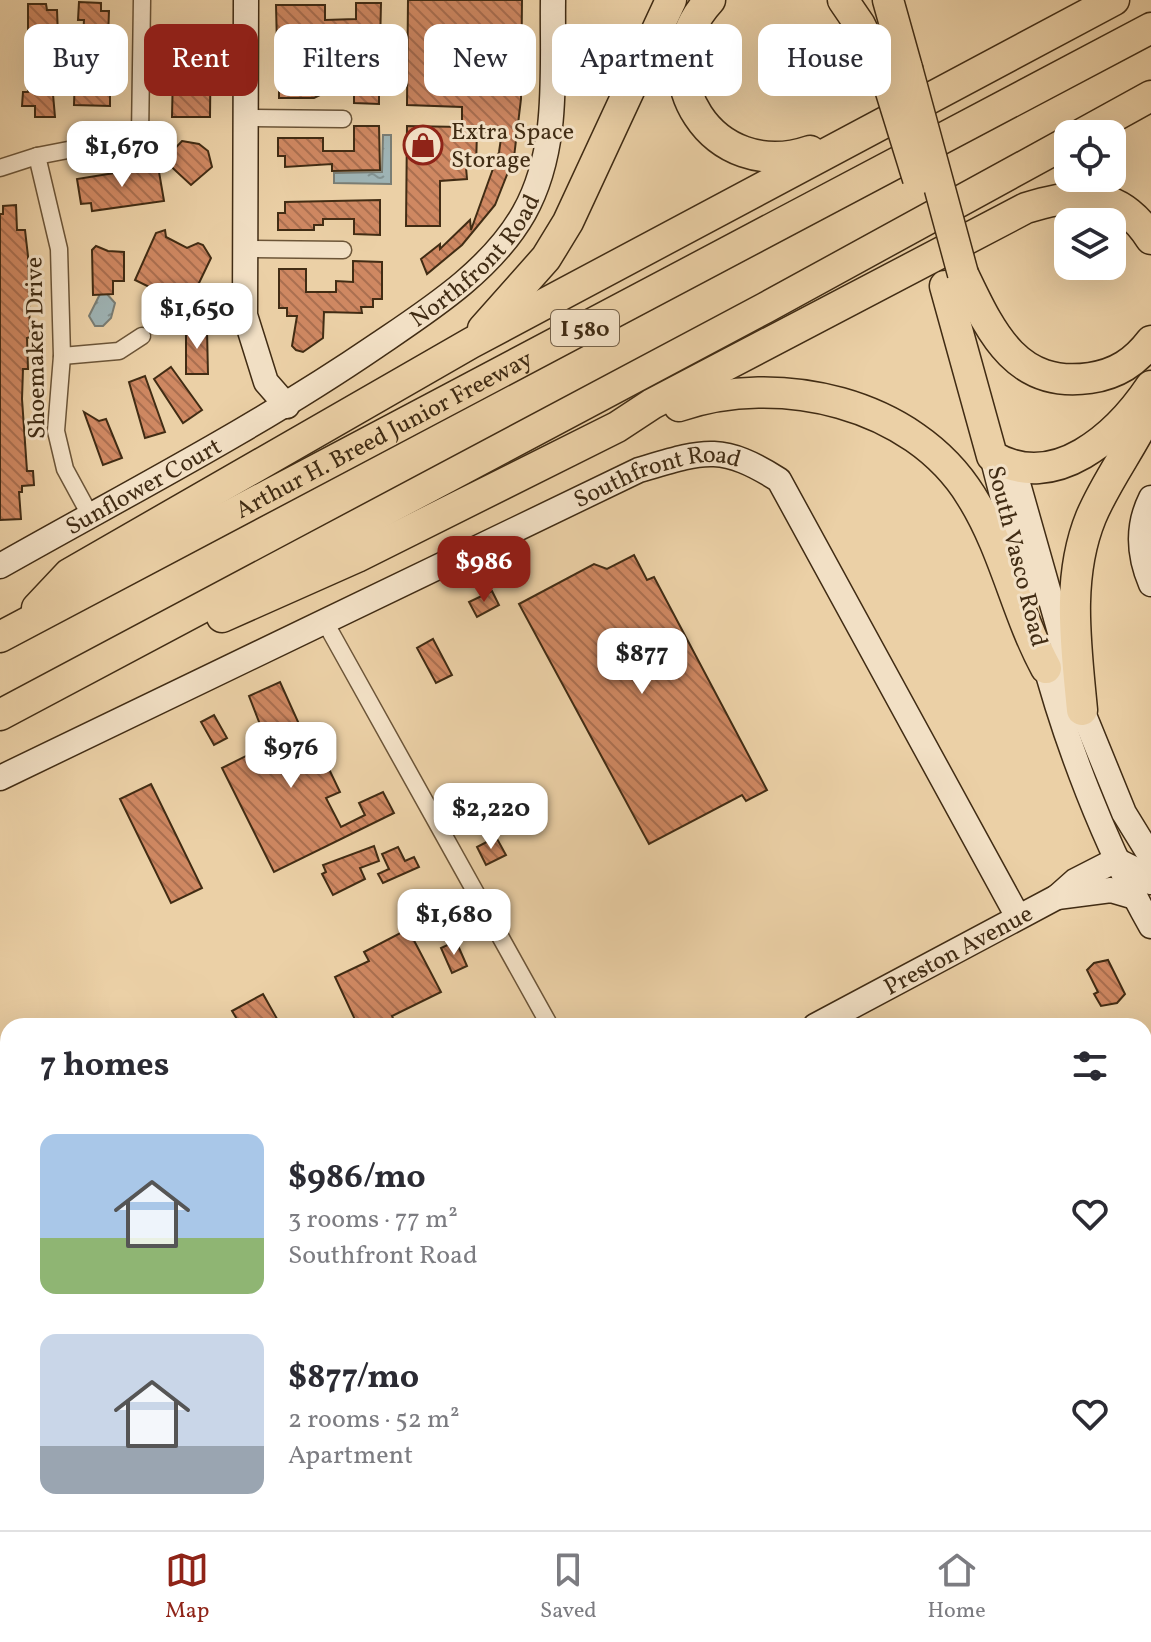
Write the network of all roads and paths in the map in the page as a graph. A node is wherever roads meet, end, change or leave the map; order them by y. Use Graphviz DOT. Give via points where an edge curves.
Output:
graph roads {
  1 [pos="142,0"];
  2 [pos="246,0"];
  3 [pos="553,0"];
  4 [pos="671,0"];
  5 [pos="710,0"];
  6 [pos="843,0"];
  7 [pos="865,0"];
  8 [pos="888,0"];
  9 [pos="899,0"];
  10 [pos="1062,0"];
  11 [pos="1114,0"];
  12 [pos="1151,28"];
  13 [pos="1029,45"];
  14 [pos="897,75"];
  15 [pos="1151,96"];
  16 [pos="246,118"];
  17 [pos="343,119"];
  18 [pos="1107,120"];
  19 [pos="840,148"];
  20 [pos="1054,150"];
  21 [pos="37,156"];
  22 [pos="0,168"];
  23 [pos="1151,239"];
  24 [pos="245,249"];
  25 [pos="343,250"];
  26 [pos="954,280"];
  27 [pos="142,336"];
  28 [pos="1151,341"];
  29 [pos="471,343"];
  30 [pos="62,356"];
  31 [pos="1151,386"];
  32 [pos="287,406"];
  33 [pos="1151,406"];
  34 [pos="617,427"];
  35 [pos="1002,461"];
  36 [pos="1151,498"];
  37 [pos="90,515"];
  38 [pos="0,566"];
  39 [pos="1151,584"];
  40 [pos="325,622"];
  41 [pos="164,628"];
  42 [pos="9,632"];
  43 [pos="1046,668"];
  44 [pos="1082,710"];
  45 [pos="0,715"];
  46 [pos="0,778"];
  47 [pos="1105,828"];
  48 [pos="1150,851"];
  49 [pos="1116,860"];
  50 [pos="1143,890"];
  51 [pos="1057,897"];
  52 [pos="1018,917"];
  53 [pos="1151,926"];
  54 [pos="546,1018"];
  55 [pos="830,1018"];
  1 -- 21 [label="street" via="140,136"];
  2 -- 16 [label="street"];
  3 -- 32 [label="street, Northfront Road" via="548,138 543,168 524,213 502,244 463,282"];
  4 -- 29 [label="highway" via="568,222 546,258"];
  5 -- 19 [label="highway" via="686,39 682,74 708,130 753,157 785,160"];
  6 -- 14 [label="highway"];
  7 -- 14 [label="highway"];
  8 -- 14 [label="highway"];
  9 -- 14 [label="highway" via="908,33"];
  10 -- 13 [label="highway"];
  11 -- 13 [label="highway"];
  12 -- 42 [label="highway, Arthur H. Breed Junior Freeway / I 580"];
  13 -- 19 [label="highway"];
  14 -- 26 [label="highway, South Vasco Road, bridge"];
  15 -- 18 [label="highway"];
  16 -- 17 [label="street"];
  16 -- 24 [label="street"];
  19 -- 29 [label="highway"];
  20 -- 41 [label="highway, I 580"];
  21 -- 22 [label="street"];
  21 -- 30 [label="street, Shoemaker Drive" via="59,249"];
  23 -- 34 [label="highway" via="1130,212 1109,201 1060,197 1026,208"];
  24 -- 25 [label="street"];
  24 -- 32 [label="street" via="245,315 266,382"];
  26 -- 28 [label="highway" via="997,340 1024,366 1047,377 1072,381 1109,375 1134,361"];
  26 -- 35 [label="highway, South Vasco Road"];
  27 -- 30 [label="street" via="119,351"];
  29 -- 42 [label="highway" via="69,574"];
  30 -- 37 [label="street, Shoemaker Drive" via="56,431 65,469"];
  31 -- 35 [label="highway" via="1128,420 1095,448 1067,462"];
  32 -- 37 [label="street, Sunflower Court"];
  33 -- 44 [label="highway" via="1091,517 1084,541 1074,635"];
  34 -- 41 [label="highway" via="357,557 223,617"];
  34 -- 43 [label="highway" via="710,395 759,390 862,409 909,435 946,465 971,495 1004,560 1025,630"];
  35 -- 43 [label="street, South Vasco Road"];
  35 -- 44 [label="street, South Vasco Road"];
  36 -- 39 [label="street" via="1143,515 1141,560"];
  37 -- 38 [label="street, Sunflower Court"];
  40 -- 46 [label="street, Southfront Road"];
  40 -- 52 [label="street, Southfront Road" via="639,470 698,452 746,459 779,480"];
  40 -- 54 [label="street"];
  41 -- 45 [label="highway, I 580"];
  43 -- 47 [label="street, South Vasco Road"];
  44 -- 48 [label="street, South Vasco Road" via="1124,813"];
  47 -- 48 [label="street" via="1127,844"];
  47 -- 49 [label="street, South Vasco Road"];
  49 -- 50 [label="street" via="1148,876"];
  49 -- 51 [label="street"];
  50 -- 51 [label="street"];
  50 -- 53 [label="street"];
  51 -- 52 [label="street, Preston Avenue"];
  52 -- 55 [label="street, Preston Avenue"];
}
